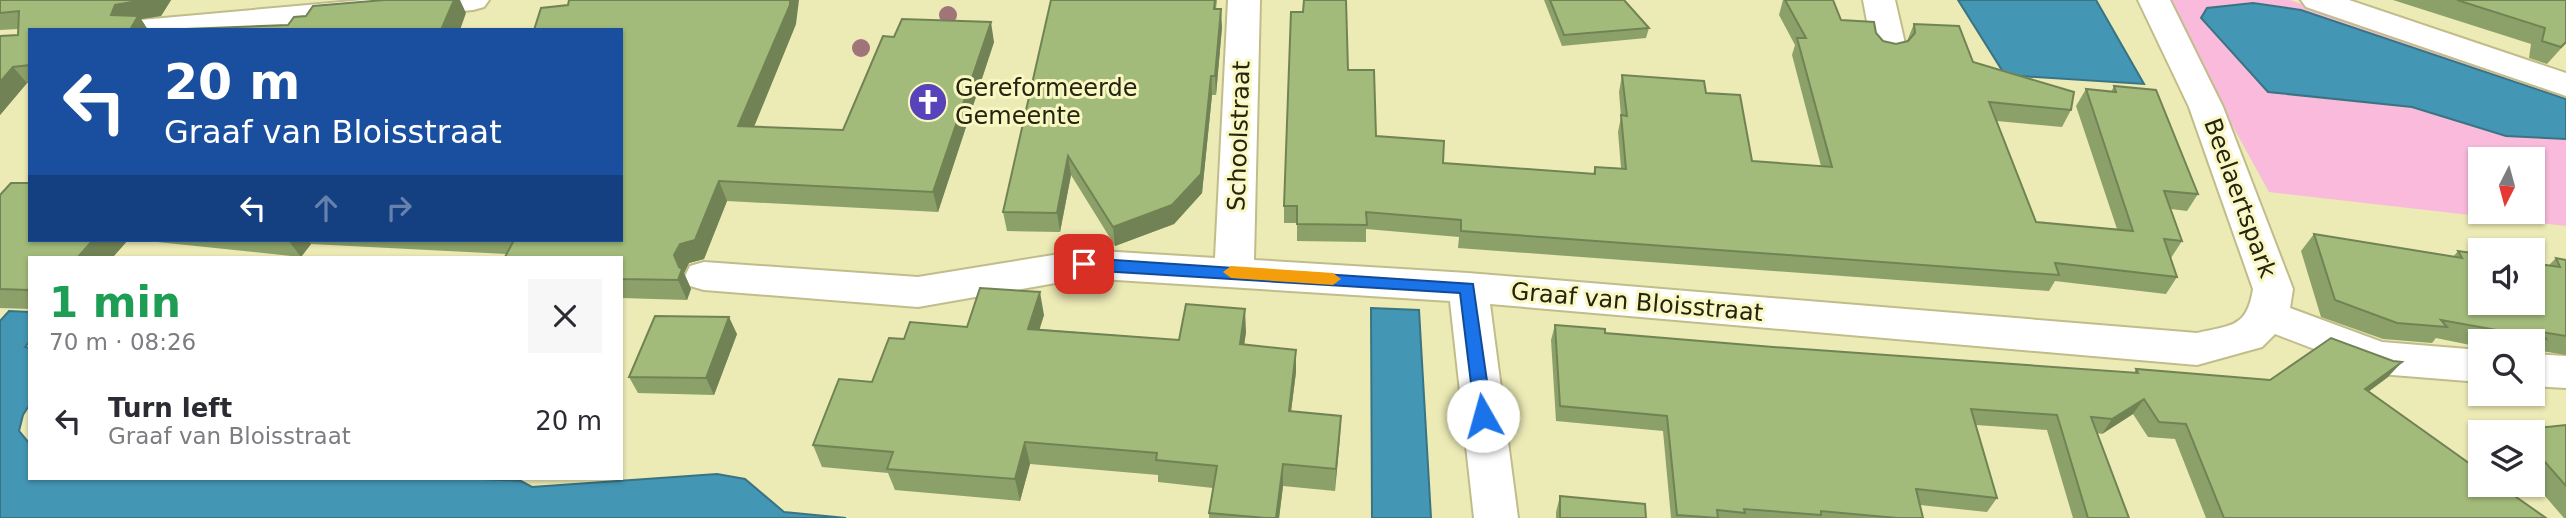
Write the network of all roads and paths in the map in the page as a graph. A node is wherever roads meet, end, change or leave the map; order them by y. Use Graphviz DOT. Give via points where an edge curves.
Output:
graph roads {
  1 [pos="473,0"];
  2 [pos="1244,0"];
  3 [pos="1879,0"];
  4 [pos="2154,0"];
  5 [pos="2317,0"];
  6 [pos="163,28"];
  7 [pos="1889,48"];
  8 [pos="2566,85"];
  9 [pos="1234,272"];
  10 [pos="704,276"];
  11 [pos="1468,288"];
  12 [pos="2269,316"];
  13 [pos="2468,365"];
  14 [pos="2545,371"];
  15 [pos="2566,372"];
  16 [pos="1496,518"];
  1 -- 6 [label="street"];
  2 -- 9 [label="street, Schoolstraat"];
  3 -- 7 [label="street"];
  4 -- 12 [label="street, Beelaertspark" via="2206,107 2269,277 2273,289"];
  5 -- 8 [label="street"];
  9 -- 10 [label="street, Graaf van Bloisstraat" via="1084,264 918,292"];
  9 -- 11 [label="street, Graaf van Bloisstraat"];
  11 -- 12 [label="street, Graaf van Bloisstraat" via="2197,349 2248,336"];
  11 -- 16 [label="street"];
  12 -- 13 [label="street, Beelaertspark" via="2380,358"];
  14 -- 15 [label="street"];
}
